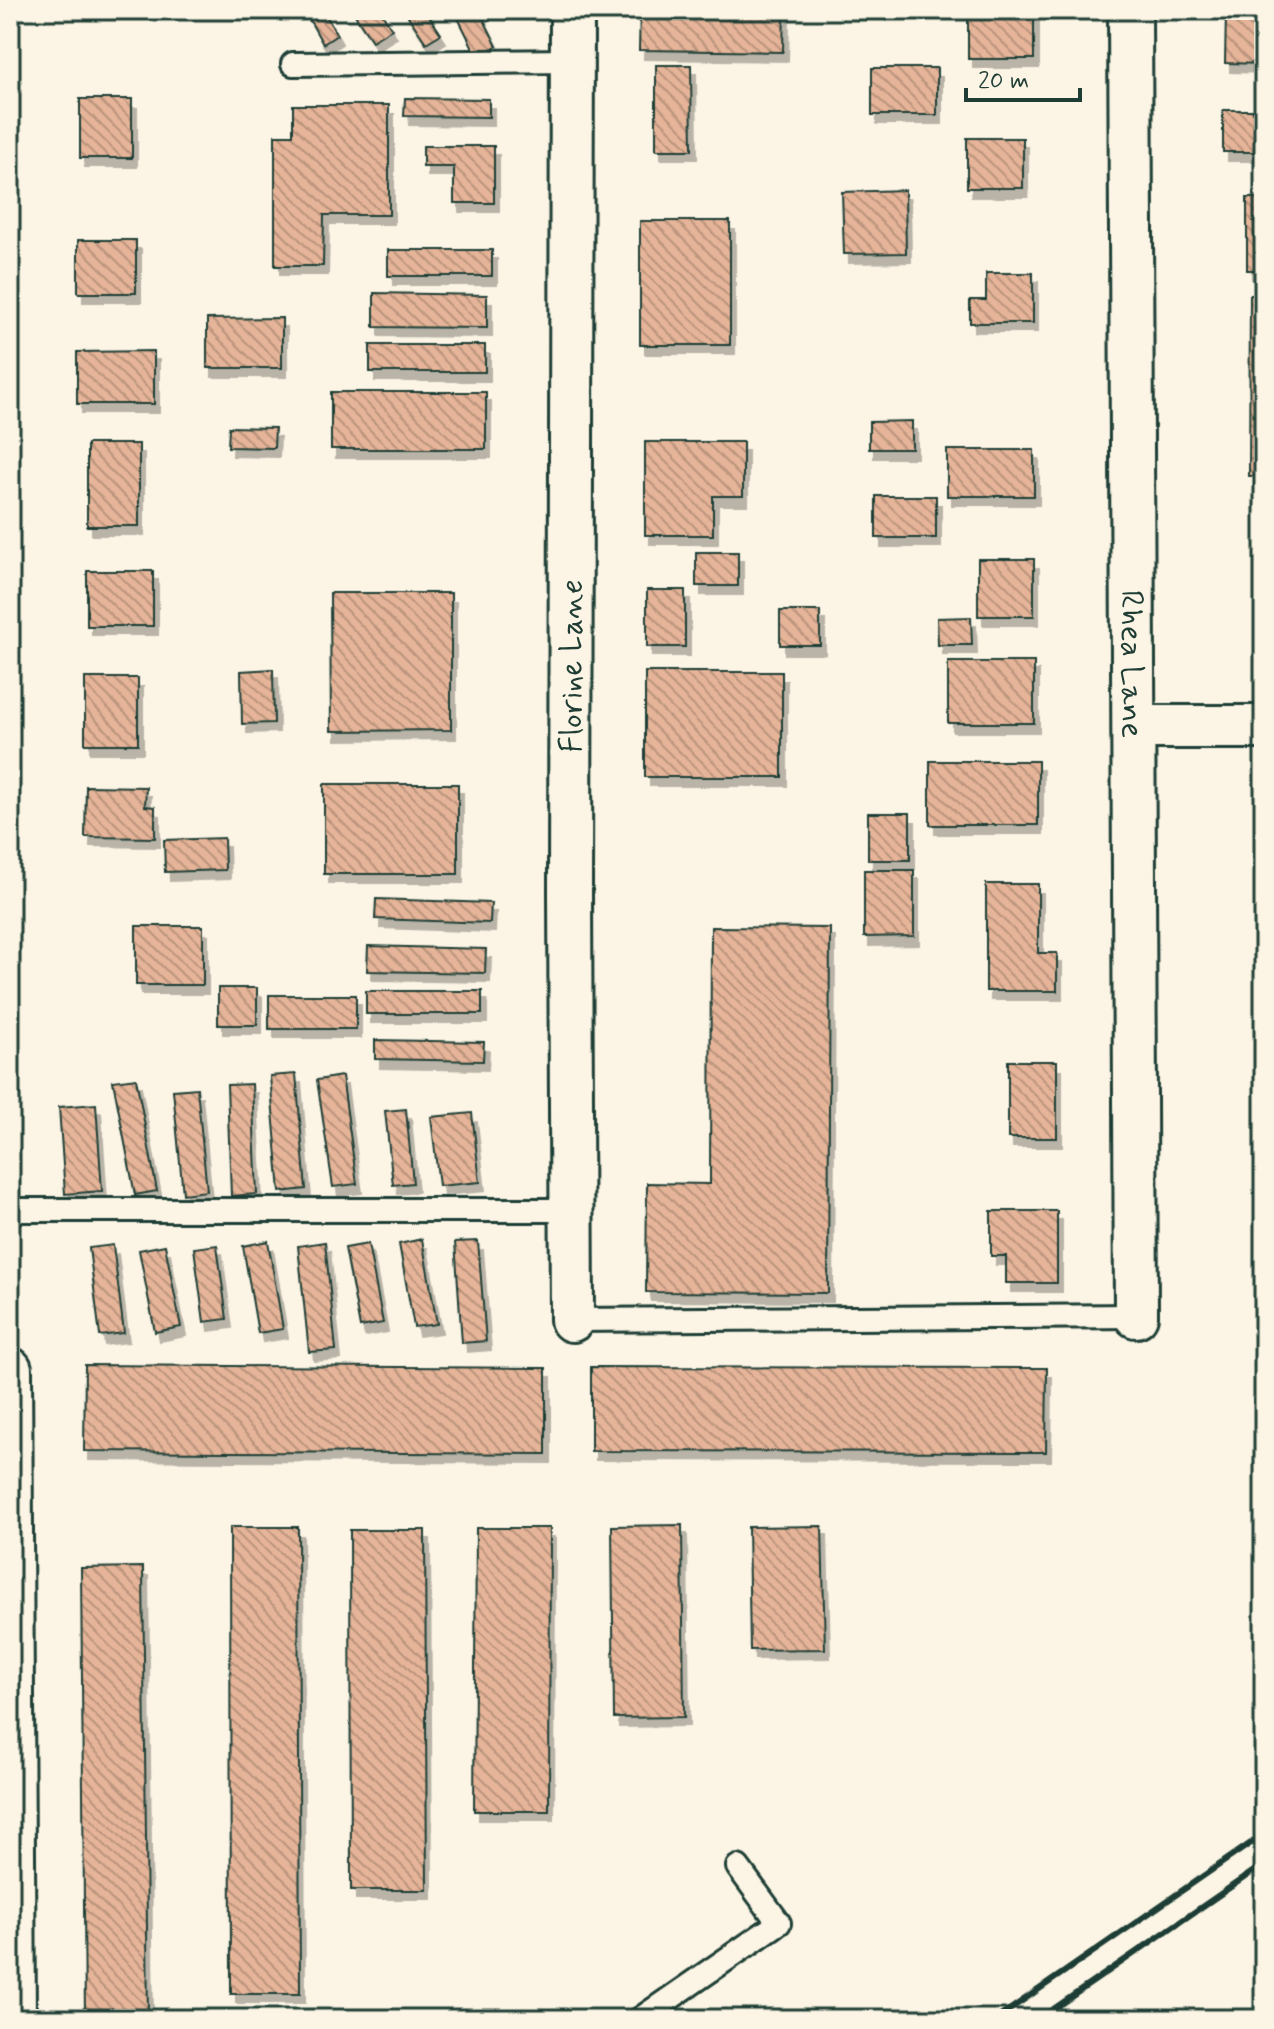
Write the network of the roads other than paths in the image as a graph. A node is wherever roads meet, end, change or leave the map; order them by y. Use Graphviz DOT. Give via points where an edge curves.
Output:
graph roads {
  1 [pos="572,10"];
  2 [pos="1130,10"];
  3 [pos="572,61"];
  4 [pos="293,64"];
  5 [pos="1134,727"];
  6 [pos="1264,727"];
  7 [pos="10,1210"];
  8 [pos="572,1210"];
  9 [pos="1136,1316"];
  10 [pos="572,1320"];
  11 [pos="10,1369"];
  12 [pos="738,1867"];
  13 [pos="14,2019"];
  14 [pos="640,2019"];
  1 -- 3 [label="street, Florine Lane"];
  2 -- 5 [label="street, Rhea Lane"];
  3 -- 4 [label="lane"];
  3 -- 8 [label="street, Florine Lane"];
  5 -- 6 [label="street"];
  5 -- 9 [label="street, Rhea Lane"];
  7 -- 8 [label="lane"];
  8 -- 10 [label="street, Florine Lane"];
  9 -- 10 [label="lane"];
  11 -- 13 [label="street"];
  12 -- 14 [label="lane" via="779,1923"];
}
